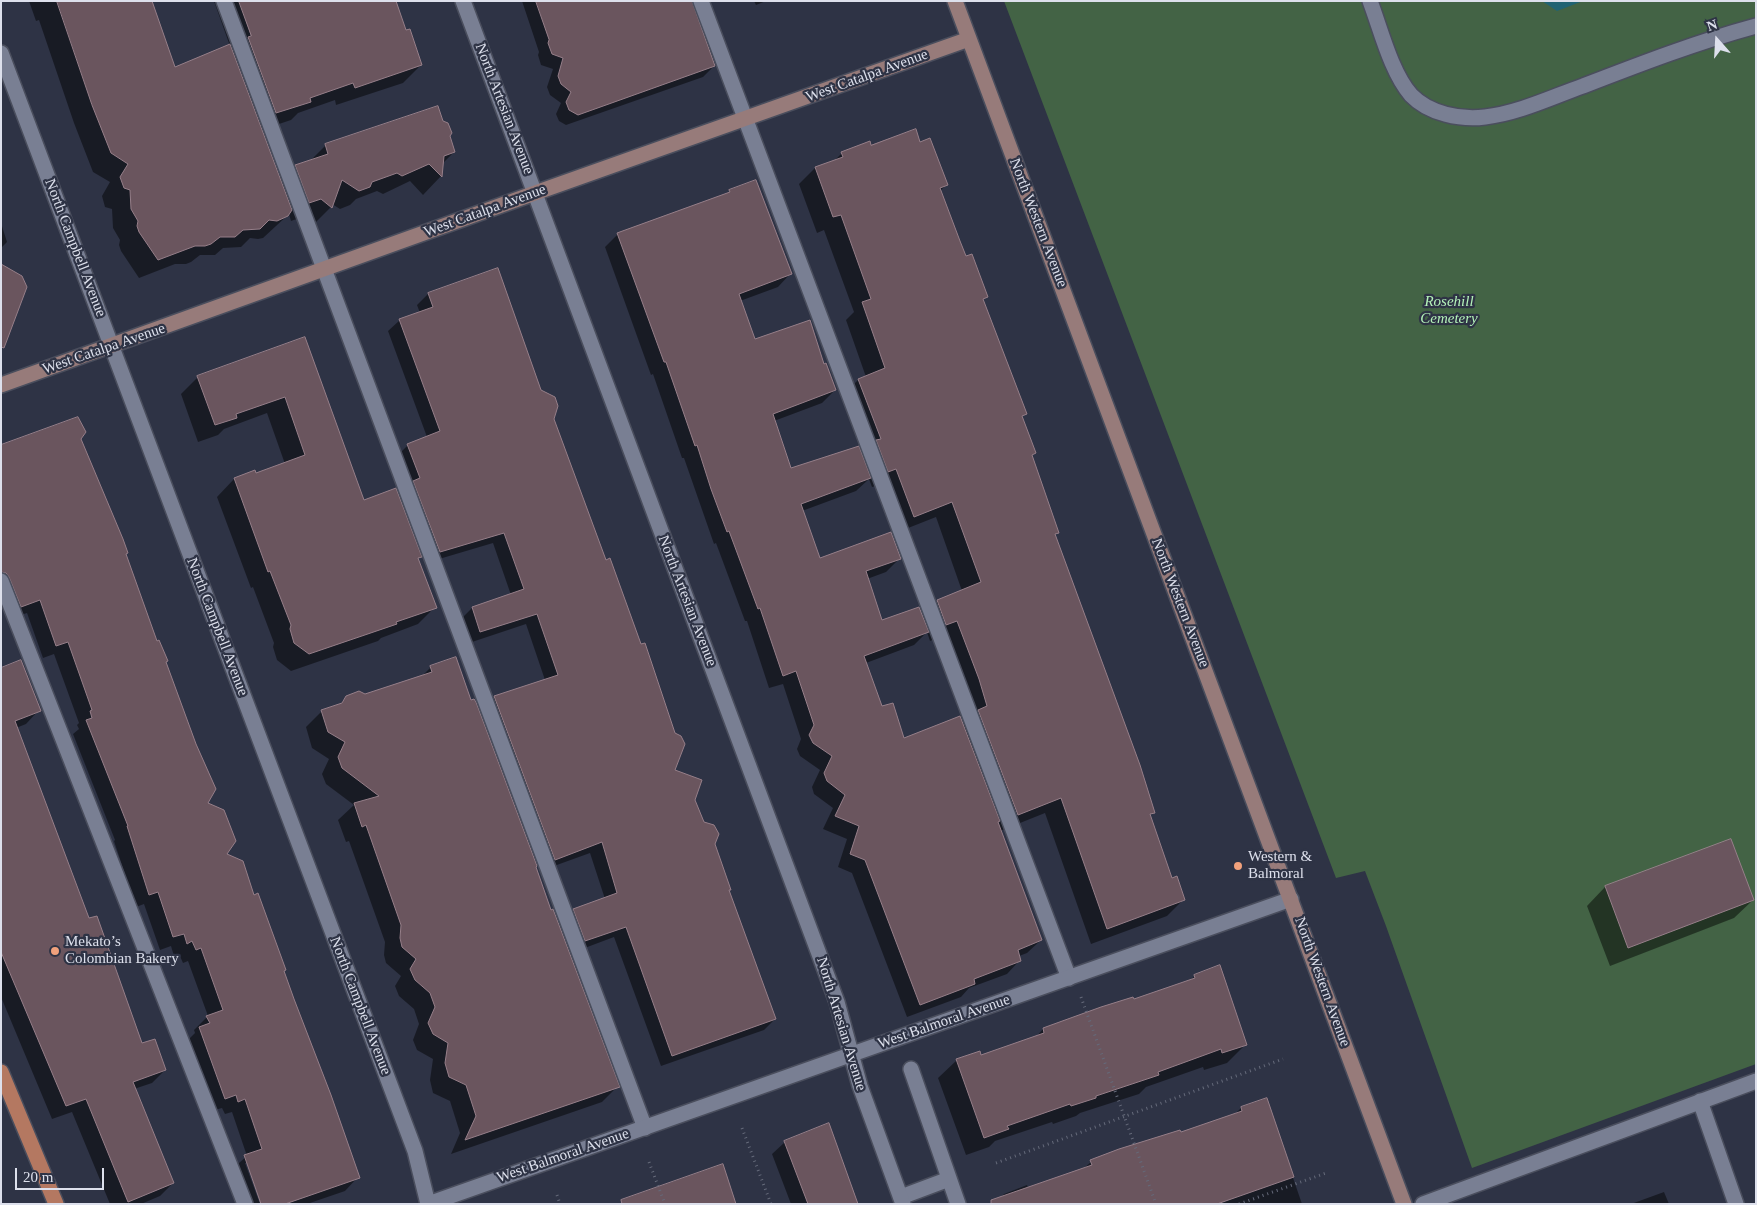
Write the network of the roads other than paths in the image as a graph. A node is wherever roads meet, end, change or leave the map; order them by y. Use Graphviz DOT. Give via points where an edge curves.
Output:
graph roads {
  1 [pos="224,1"];
  2 [pos="463,1"];
  3 [pos="701,1"];
  4 [pos="955,1"];
  5 [pos="1370,1"];
  6 [pos="1756,26"];
  7 [pos="969,39"];
  8 [pos="1,53"];
  9 [pos="745,120"];
  10 [pos="535,193"];
  11 [pos="325,270"];
  12 [pos="112,347"];
  13 [pos="1,385"];
  14 [pos="1,582"];
  15 [pos="1291,900"];
  16 [pos="1070,978"];
  17 [pos="851,1054"];
  18 [pos="911,1069"];
  19 [pos="1,1072"];
  20 [pos="1756,1081"];
  21 [pos="1700,1102"];
  22 [pos="645,1128"];
  23 [pos="949,1179"];
  24 [pos="902,1200"];
  25 [pos="56,1204"];
  26 [pos="245,1204"];
  27 [pos="428,1204"];
  28 [pos="958,1204"];
  29 [pos="1404,1204"];
  30 [pos="1423,1204"];
  31 [pos="1736,1204"];
  1 -- 11 [label="street"];
  2 -- 10 [label="street, North Artesian Avenue"];
  3 -- 9 [label="street"];
  4 -- 7 [label="main road, North Western Avenue"];
  5 -- 6 [label="street" via="1396,71 1412,96 1433,110 1457,118 1515,111 1684,48"];
  7 -- 9 [label="main road, West Catalpa Avenue"];
  7 -- 15 [label="main road, North Western Avenue"];
  8 -- 12 [label="street, North Campbell Avenue"];
  9 -- 10 [label="main road, West Catalpa Avenue"];
  9 -- 16 [label="street"];
  10 -- 11 [label="main road, West Catalpa Avenue"];
  10 -- 17 [label="street, North Artesian Avenue" via="837,1002"];
  11 -- 12 [label="main road, West Catalpa Avenue"];
  11 -- 22 [label="street"];
  12 -- 13 [label="main road, West Catalpa Avenue"];
  12 -- 27 [label="street, North Campbell Avenue" via="415,1151"];
  14 -- 26 [label="street"];
  15 -- 16 [label="street, West Balmoral Avenue"];
  15 -- 29 [label="main road, North Western Avenue"];
  16 -- 17 [label="street, West Balmoral Avenue"];
  17 -- 22 [label="street, West Balmoral Avenue"];
  17 -- 24 [label="street, North Artesian Avenue"];
  18 -- 23 [label="street"];
  19 -- 25 [label="main road"];
  20 -- 21 [label="street"];
  21 -- 30 [label="street"];
  21 -- 31 [label="street"];
  22 -- 27 [label="street, West Balmoral Avenue"];
  23 -- 24 [label="street"];
  23 -- 28 [label="street"];
}
